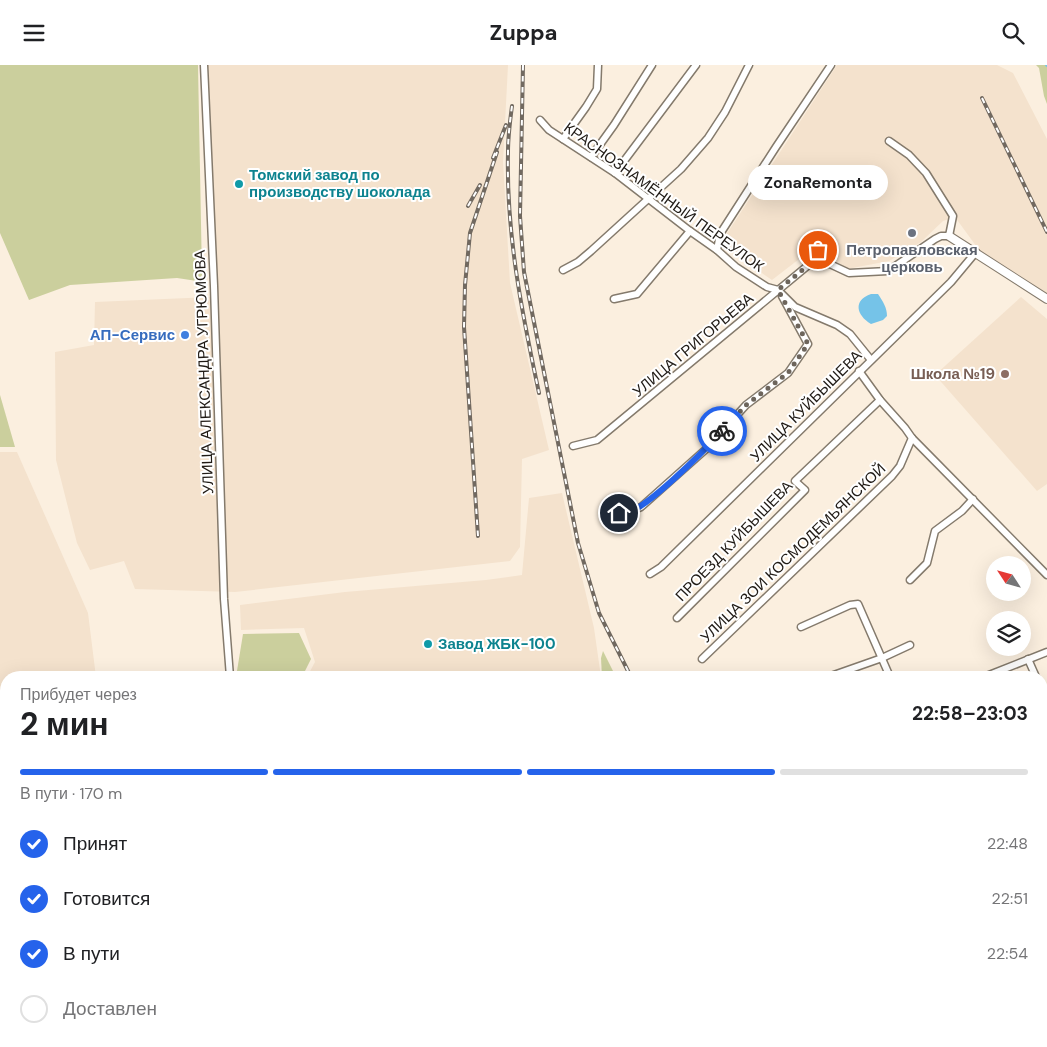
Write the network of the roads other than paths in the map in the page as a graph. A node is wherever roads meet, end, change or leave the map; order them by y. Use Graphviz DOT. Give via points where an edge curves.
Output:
graph roads {
  1 [pos="204,65"];
  2 [pos="598,65"];
  3 [pos="652,65"];
  4 [pos="696,65"];
  5 [pos="748,65"];
  6 [pos="831,65"];
  7 [pos="540,120"];
  8 [pos="562,139"];
  9 [pos="889,141"];
  10 [pos="591,157"];
  11 [pos="615,173"];
  12 [pos="647,199"];
  13 [pos="690,231"];
  14 [pos="949,236"];
  15 [pos="717,250"];
  16 [pos="818,250"];
  17 [pos="976,253"];
  18 [pos="817,258"];
  19 [pos="563,269"];
  20 [pos="778,290"];
  21 [pos="614,299"];
  22 [pos="1047,299"];
  23 [pos="871,360"];
  24 [pos="859,371"];
  25 [pos="880,401"];
  26 [pos="912,438"];
  27 [pos="572,446"];
  28 [pos="973,499"];
  29 [pos="619,513"];
  30 [pos="1046,572"];
  31 [pos="650,574"];
  32 [pos="910,580"];
  33 [pos="677,618"];
  34 [pos="801,627"];
  35 [pos="910,645"];
  36 [pos="1047,652"];
  37 [pos="882,658"];
  38 [pos="702,659"];
  39 [pos="1028,659"];
  40 [pos="230,671"];
  41 [pos="845,671"];
  42 [pos="887,671"];
  43 [pos="999,671"];
  44 [pos="1033,671"];
  1 -- 40 [label="street, УЛИЦА АЛЕКСАНДРА УГРЮМОВА" via="224,599"];
  2 -- 8 [label="street" via="597,89"];
  3 -- 10 [label="street"];
  4 -- 11 [label="street"];
  5 -- 12 [label="street" via="726,112 708,138 681,169"];
  6 -- 15 [label="street" via="720,234"];
  7 -- 8 [label="street, КРАСНОЗНАМЁННЫЙ ПЕРЕУЛОК"];
  8 -- 10 [label="street, КРАСНОЗНАМЁННЫЙ ПЕРЕУЛОК"];
  9 -- 14 [label="street" via="926,173 953,216"];
  10 -- 11 [label="street, КРАСНОЗНАМЁННЫЙ ПЕРЕУЛОК"];
  11 -- 12 [label="street, КРАСНОЗНАМЁННЫЙ ПЕРЕУЛОК"];
  12 -- 13 [label="street, КРАСНОЗНАМЁННЫЙ ПЕРЕУЛОК"];
  12 -- 19 [label="street" via="578,262"];
  13 -- 15 [label="street, КРАСНОЗНАМЁННЫЙ ПЕРЕУЛОК"];
  13 -- 21 [label="street" via="637,294"];
  14 -- 17 [label="street"];
  14 -- 18 [label="street" via="934,239 888,271 849,273"];
  15 -- 20 [label="street, КРАСНОЗНАМЁННЫЙ ПЕРЕУЛОК" via="736,267"];
  16 -- 18 [label="street"];
  17 -- 22 [label="street"];
  17 -- 23 [label="street, УЛИЦА КУЙБЫШЕВА"];
  18 -- 20 [label="street, УЛИЦА ГРИГОРЬЕВА"];
  20 -- 23 [label="street, КРАСНОЗНАМЁННЫЙ ПЕРЕУЛОК" via="796,307 838,325 850,334"];
  20 -- 27 [label="street, УЛИЦА ГРИГОРЬЕВА" via="598,440"];
  20 -- 29 [label="street" via="808,344 801,355 788,373 746,405 705,450 641,507 626,515"];
  23 -- 24 [label="street, УЛИЦА КУЙБЫШЕВА"];
  24 -- 25 [label="street"];
  24 -- 31 [label="street, УЛИЦА КУЙБЫШЕВА" via="661,567"];
  25 -- 26 [label="street"];
  25 -- 33 [label="street, ПРОЕЗД КУЙБЫШЕВА" via="795,481 805,490"];
  26 -- 28 [label="street"];
  26 -- 38 [label="street, УЛИЦА ЗОИ КОСМОДЕМЬЯНСКОЙ" via="892,476"];
  28 -- 30 [label="street"];
  28 -- 32 [label="street" via="935,531 927,563"];
  34 -- 37 [label="street" via="858,604"];
  35 -- 37 [label="street"];
  36 -- 39 [label="street"];
  37 -- 41 [label="street"];
  37 -- 42 [label="street"];
  39 -- 43 [label="street"];
  39 -- 44 [label="street"];
}
